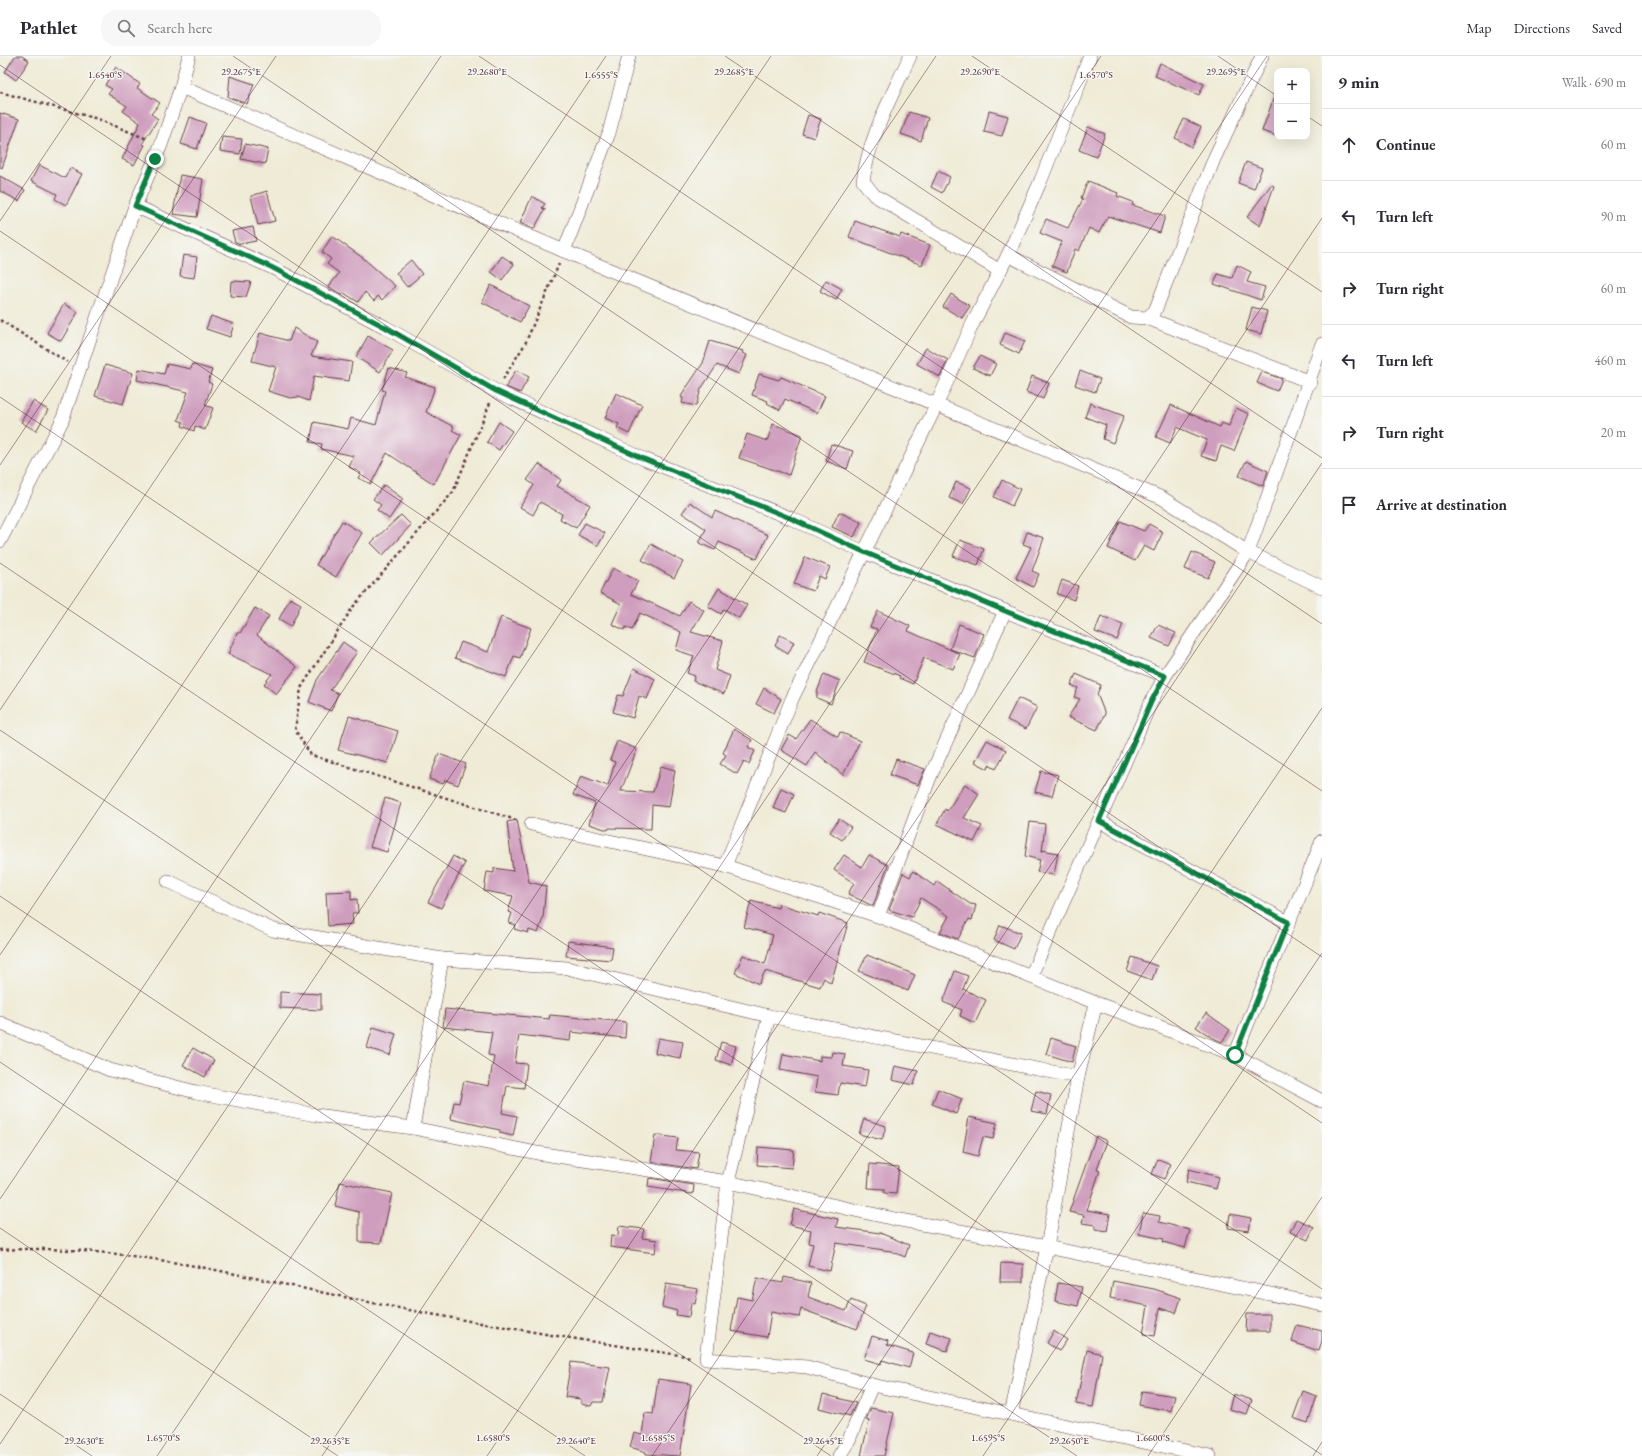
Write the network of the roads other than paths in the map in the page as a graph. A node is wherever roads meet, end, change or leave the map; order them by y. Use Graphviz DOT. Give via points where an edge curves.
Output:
graph roads {
  1 [pos="189,56"];
  2 [pos="630,56"];
  3 [pos="910,56"];
  4 [pos="1090,56"];
  5 [pos="1262,56"];
  6 [pos="181,87"];
  7 [pos="135,206"];
  8 [pos="564,251"];
  9 [pos="1008,255"];
  10 [pos="1000,271"];
  11 [pos="1147,318"];
  12 [pos="1322,344"];
  13 [pos="1310,382"];
  14 [pos="936,406"];
  15 [pos="0,541"];
  16 [pos="864,552"];
  17 [pos="1248,552"];
  18 [pos="1322,588"];
  19 [pos="1005,611"];
  20 [pos="1165,676"];
  21 [pos="1099,821"];
  22 [pos="531,824"];
  23 [pos="1322,841"];
  24 [pos="725,866"];
  25 [pos="168,881"];
  26 [pos="878,916"];
  27 [pos="1288,922"];
  28 [pos="442,959"];
  29 [pos="1030,976"];
  30 [pos="1096,1003"];
  31 [pos="770,1016"];
  32 [pos="0,1024"];
  33 [pos="1235,1055"];
  34 [pos="1078,1077"];
  35 [pos="1322,1101"];
  36 [pos="413,1128"];
  37 [pos="728,1182"];
  38 [pos="1047,1248"];
  39 [pos="1322,1305"];
  40 [pos="872,1385"];
  41 [pos="1010,1414"];
  42 [pos="839,1456"];
  43 [pos="1210,1456"];
  1 -- 6 [label="street"];
  2 -- 8 [label="street" via="609,133"];
  3 -- 10 [label="street" via="879,125 865,163 863,181 874,195"];
  4 -- 9 [label="street" via="1042,180"];
  5 -- 11 [label="street" via="1214,159 1156,311"];
  6 -- 7 [label="street" via="161,145"];
  6 -- 8 [label="street"];
  7 -- 15 [label="street" via="62,421"];
  7 -- 16 [label="street" via="271,267 385,327 496,391 644,459 783,515"];
  8 -- 14 [label="street"];
  9 -- 10 [label="street"];
  9 -- 11 [label="street" via="1131,317"];
  10 -- 14 [label="street" via="972,325"];
  11 -- 13 [label="street"];
  12 -- 13 [label="street"];
  13 -- 17 [label="street"];
  14 -- 16 [label="street"];
  14 -- 17 [label="street" via="1162,498"];
  16 -- 19 [label="street"];
  16 -- 24 [label="street" via="792,699"];
  17 -- 18 [label="street"];
  17 -- 20 [label="street"];
  19 -- 20 [label="street"];
  19 -- 26 [label="street" via="930,777"];
  20 -- 21 [label="street"];
  21 -- 27 [label="street"];
  21 -- 29 [label="street"];
  22 -- 24 [label="street"];
  23 -- 27 [label="street"];
  24 -- 26 [label="street"];
  25 -- 28 [label="street" via="272,930"];
  26 -- 29 [label="street"];
  27 -- 33 [label="street"];
  28 -- 31 [label="street" via="567,968"];
  28 -- 36 [label="street"];
  29 -- 30 [label="street"];
  30 -- 33 [label="street"];
  30 -- 34 [label="street"];
  31 -- 34 [label="street"];
  31 -- 37 [label="street"];
  32 -- 36 [label="street" via="110,1070 196,1092 316,1115"];
  33 -- 35 [label="street"];
  34 -- 38 [label="street"];
  36 -- 37 [label="street" via="538,1154"];
  37 -- 38 [label="street" via="895,1219"];
  37 -- 40 [label="street" via="706,1359 807,1367"];
  38 -- 39 [label="street"];
  38 -- 41 [label="street"];
  40 -- 41 [label="street"];
  40 -- 42 [label="street" via="848,1442"];
  41 -- 43 [label="street"];
}
